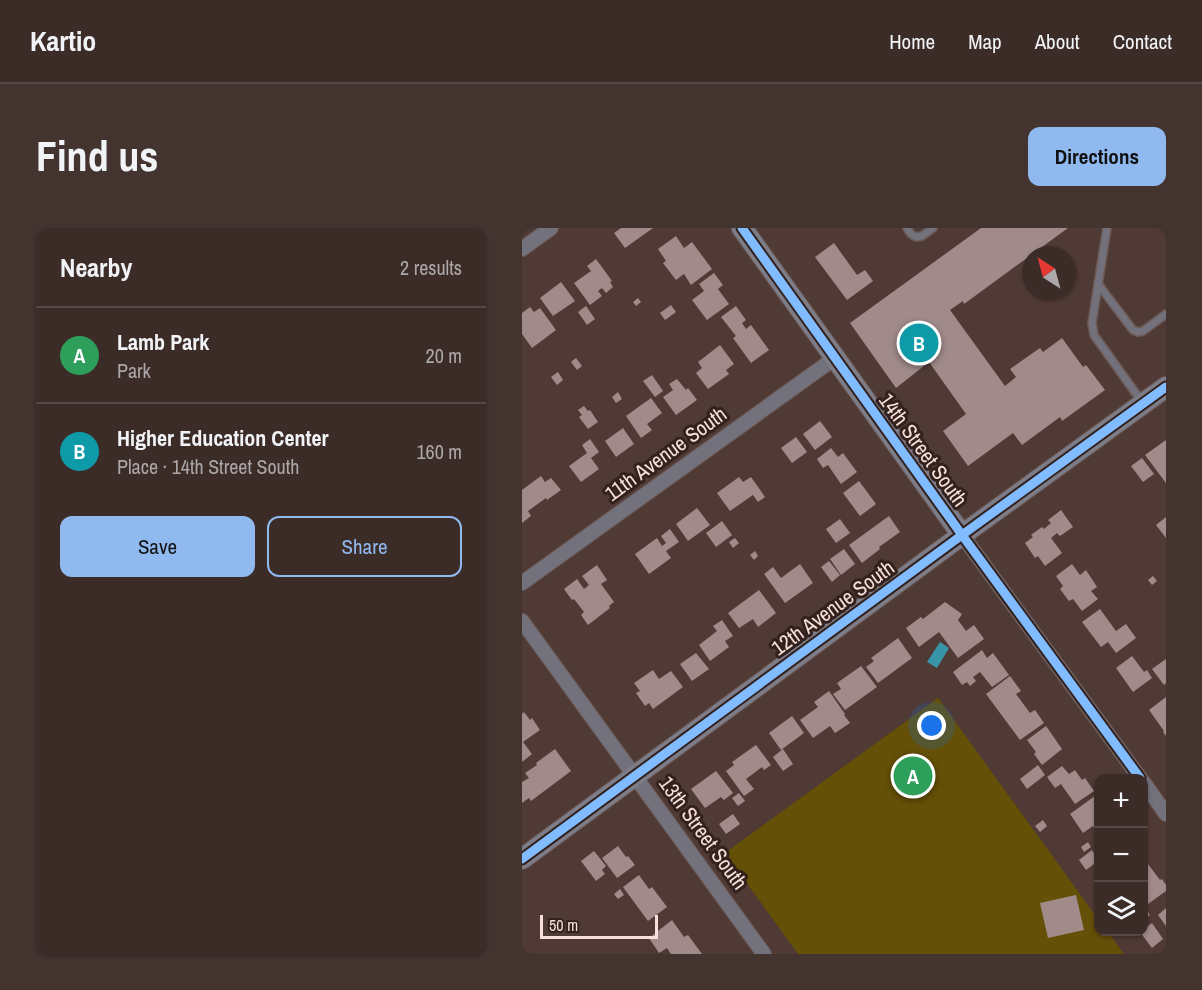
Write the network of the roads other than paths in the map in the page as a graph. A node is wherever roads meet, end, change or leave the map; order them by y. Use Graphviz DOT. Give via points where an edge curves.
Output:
graph roads {
  1 [pos="551,228"];
  2 [pos="742,228"];
  3 [pos="907,228"];
  4 [pos="933,228"];
  5 [pos="1107,228"];
  6 [pos="522,249"];
  7 [pos="1098,284"];
  8 [pos="1166,314"];
  9 [pos="835,358"];
  10 [pos="1166,387"];
  11 [pos="1144,404"];
  12 [pos="962,535"];
  13 [pos="522,583"];
  14 [pos="522,621"];
  15 [pos="1137,774"];
  16 [pos="636,776"];
  17 [pos="1148,790"];
  18 [pos="1166,814"];
  19 [pos="522,860"];
  20 [pos="764,954"];
  1 -- 6 [label="street"];
  2 -- 9 [label="street, 14th Street South"];
  3 -- 4 [label="lane" via="916,237"];
  5 -- 7 [label="lane"];
  7 -- 8 [label="lane" via="1133,330 1143,331"];
  7 -- 11 [label="lane" via="1094,335"];
  9 -- 12 [label="street, 14th Street South"];
  9 -- 13 [label="street, 11th Avenue South"];
  10 -- 11 [label="street, 12th Avenue South"];
  11 -- 12 [label="street, 12th Avenue South"];
  12 -- 15 [label="street, 14th Street South"];
  12 -- 16 [label="street, 12th Avenue South"];
  14 -- 16 [label="street, 13th Street South"];
  16 -- 19 [label="street, 12th Avenue South"];
  16 -- 20 [label="street, 13th Street South"];
  17 -- 18 [label="street"];
}
